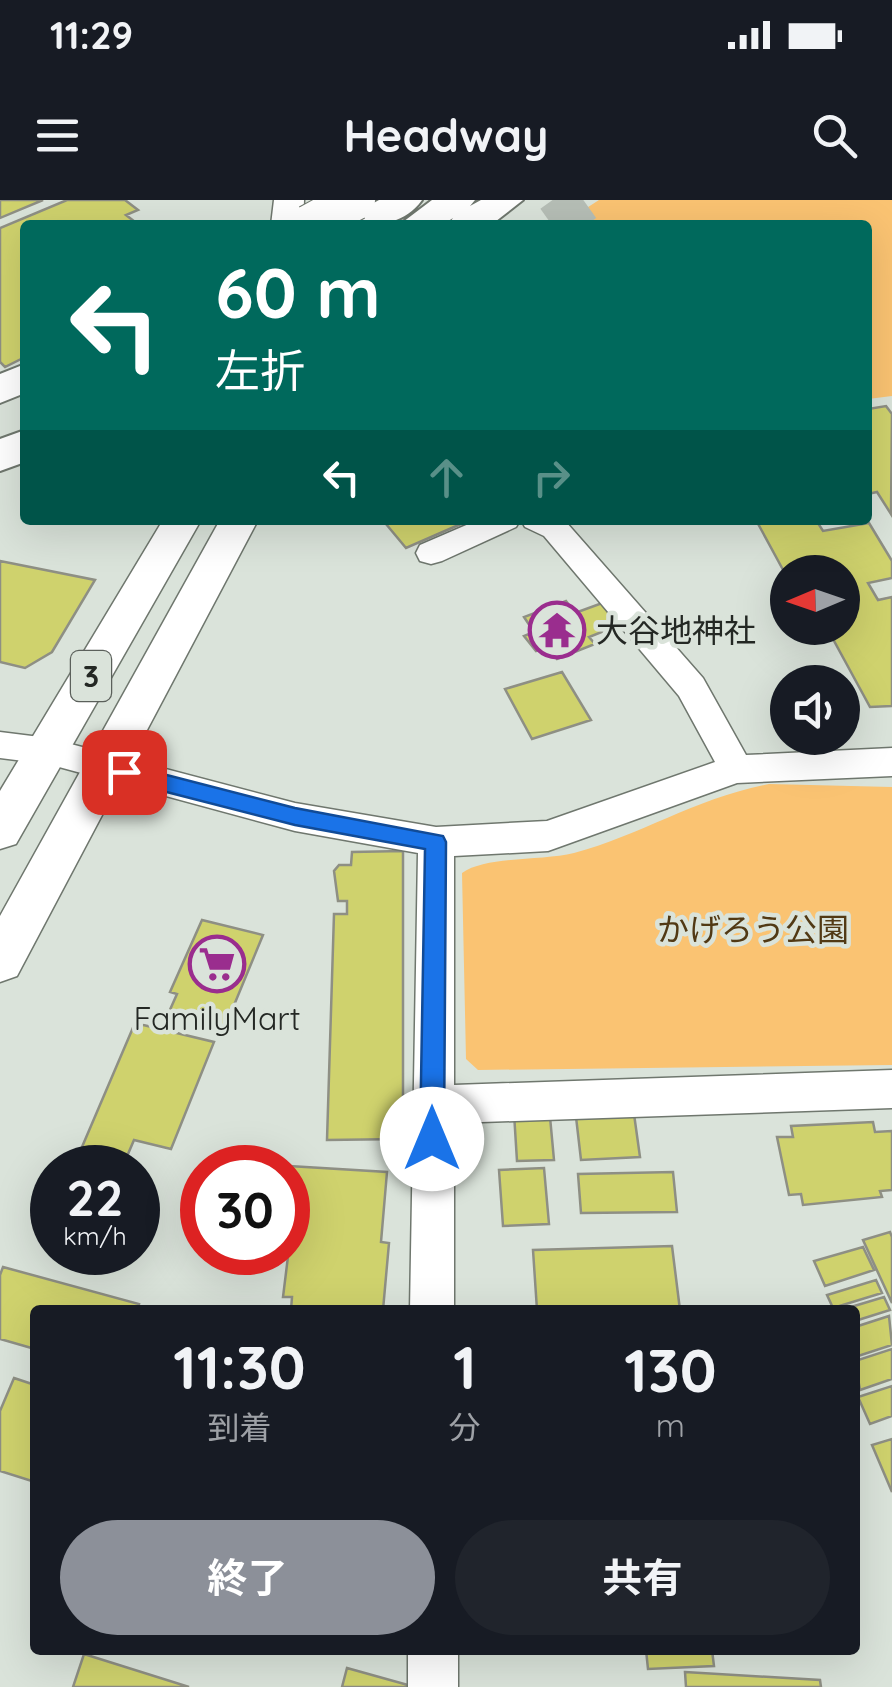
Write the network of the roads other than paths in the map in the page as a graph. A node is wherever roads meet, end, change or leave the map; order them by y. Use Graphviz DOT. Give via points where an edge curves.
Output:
graph roads {
  1 [pos="457,200"];
  2 [pos="505,200"];
  3 [pos="374,211"];
  4 [pos="332,220"];
  5 [pos="425,220"];
  6 [pos="474,220"];
  7 [pos="179,525"];
  8 [pos="236,525"];
  9 [pos="495,525"];
  10 [pos="547,525"];
  11 [pos="430,554"];
  12 [pos="0,745"];
  13 [pos="48,750"];
  14 [pos="886,761"];
  15 [pos="104,768"];
  16 [pos="748,768"];
  17 [pos="0,831"];
  18 [pos="436,842"];
  19 [pos="0,961"];
  20 [pos="892,1090"];
  21 [pos="432,1105"];
  22 [pos="432,1305"];
  23 [pos="432,1655"];
  24 [pos="432,1687"];
  1 -- 5 [label="highway"];
  2 -- 6 [label="highway"];
  3 -- 4 [label="highway, bridge"];
  7 -- 13 [label="main road, 3"];
  8 -- 15 [label="main road, 3"];
  9 -- 11 [label="street"];
  10 -- 16 [label="street" via="690,687"];
  12 -- 13 [label="street"];
  13 -- 15 [label="street"];
  13 -- 17 [label="main road, 3"];
  14 -- 16 [label="street"];
  15 -- 18 [label="street" via="295,817"];
  15 -- 19 [label="main road, 3"];
  16 -- 18 [label="street" via="548,836"];
  18 -- 21 [label="street"];
  20 -- 21 [label="street"];
  21 -- 22 [label="street"];
  23 -- 24 [label="street"];
}
